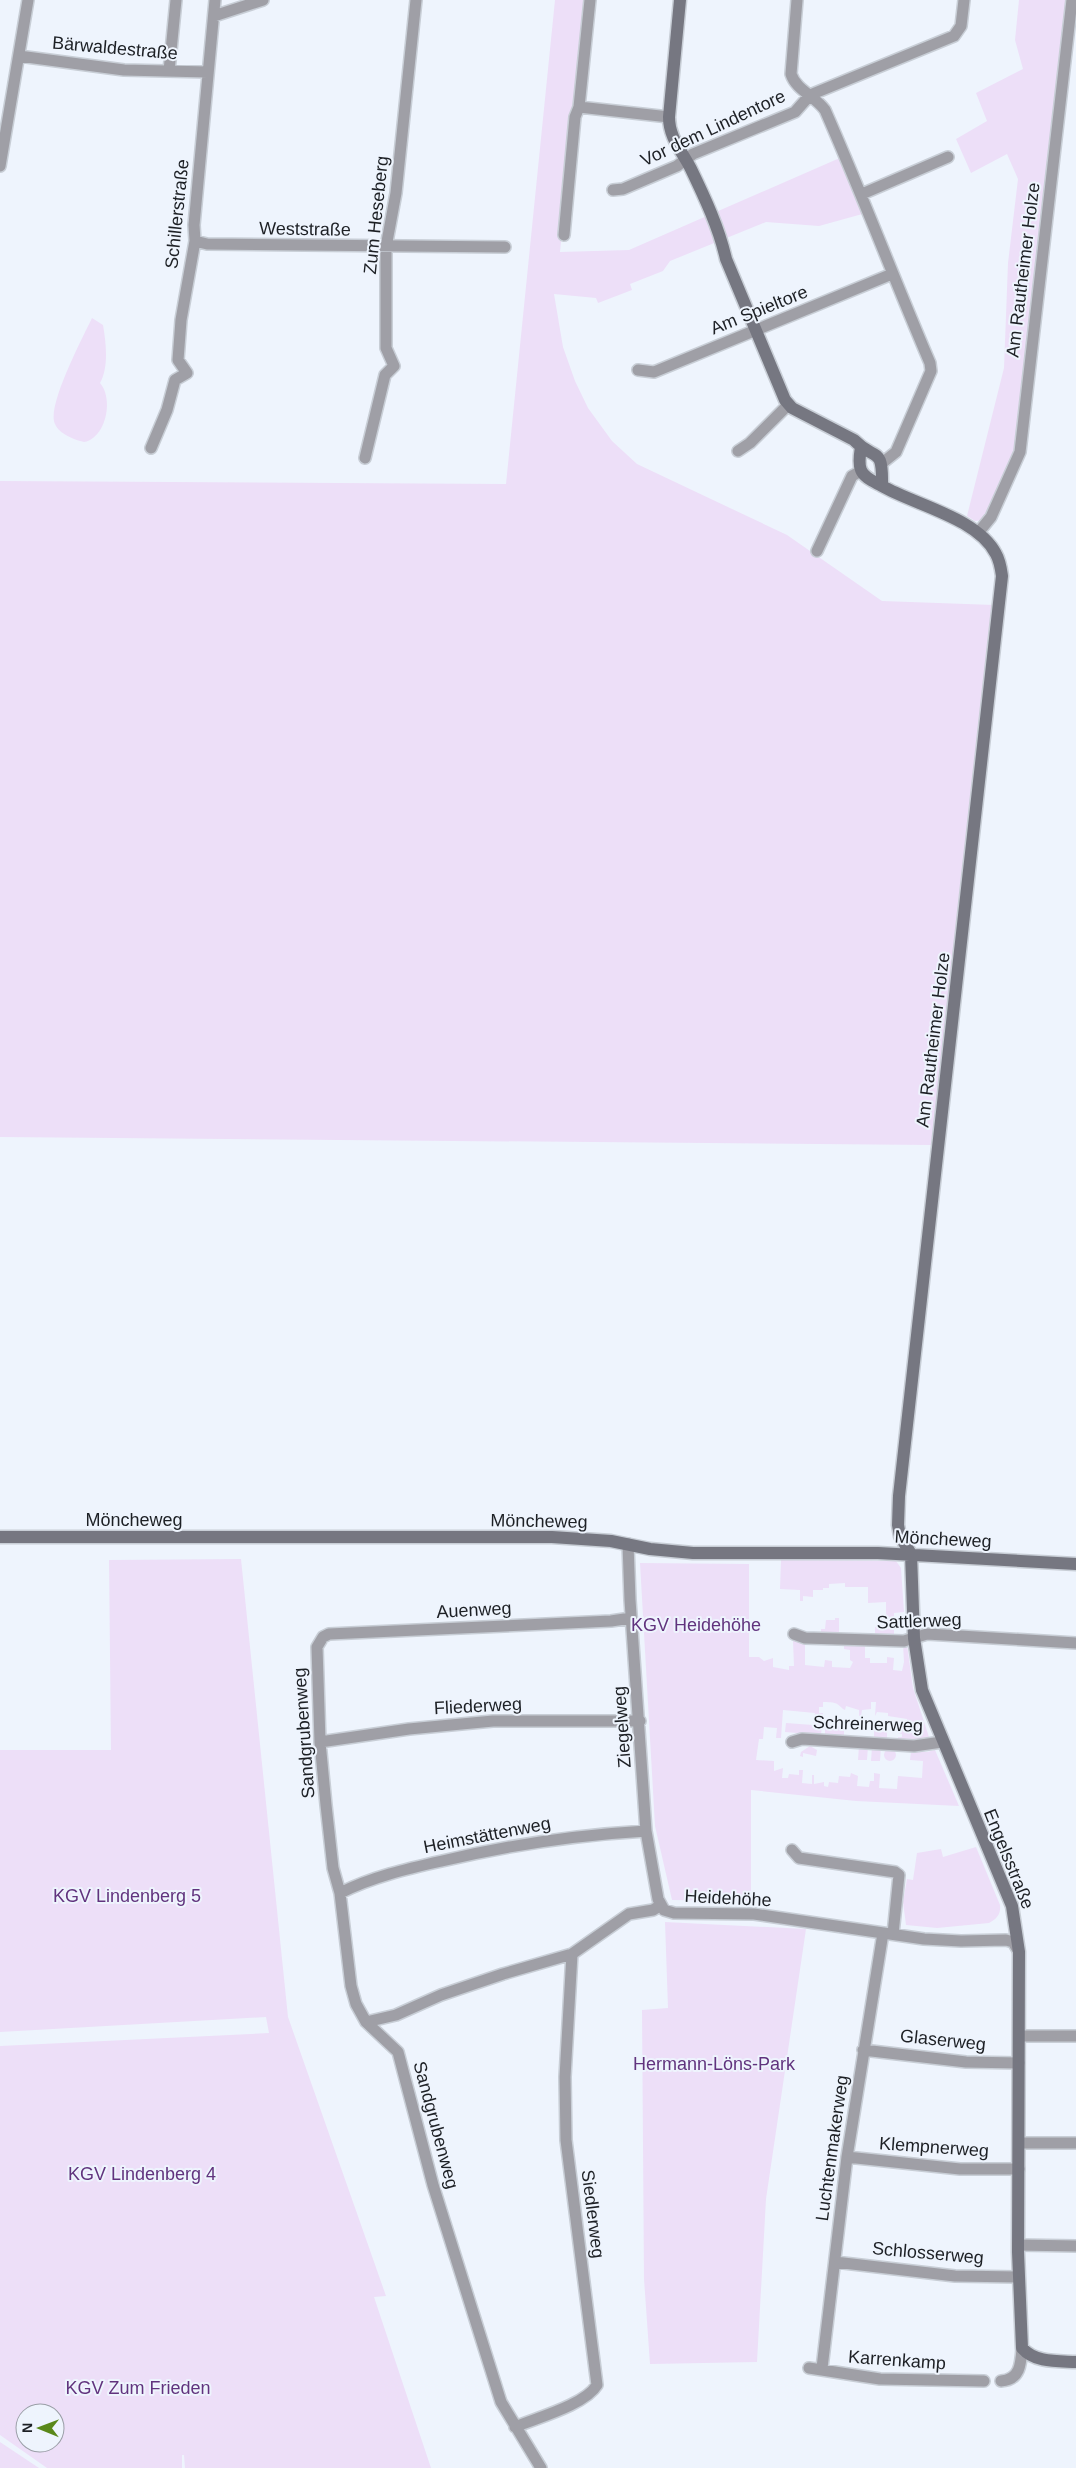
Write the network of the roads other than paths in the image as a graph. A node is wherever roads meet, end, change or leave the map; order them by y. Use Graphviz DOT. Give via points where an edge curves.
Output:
graph roads {
  1 [pos="27,0"];
  2 [pos="176,0"];
  3 [pos="216,0"];
  4 [pos="263,0"];
  5 [pos="416,0"];
  6 [pos="590,0"];
  7 [pos="680,0"];
  8 [pos="797,0"];
  9 [pos="964,0"];
  10 [pos="1072,0"];
  11 [pos="214,16"];
  12 [pos="19,56"];
  13 [pos="169,71"];
  14 [pos="208,72"];
  15 [pos="810,95"];
  16 [pos="579,107"];
  17 [pos="669,117"];
  18 [pos="948,157"];
  19 [pos="686,159"];
  20 [pos="0,166"];
  21 [pos="613,190"];
  22 [pos="862,194"];
  23 [pos="564,235"];
  24 [pos="195,241"];
  25 [pos="386,247"];
  26 [pos="506,247"];
  27 [pos="892,274"];
  28 [pos="756,330"];
  29 [pos="638,370"];
  30 [pos="788,405"];
  31 [pos="861,447"];
  32 [pos="151,448"];
  33 [pos="738,451"];
  34 [pos="365,458"];
  35 [pos="881,464"];
  36 [pos="861,471"];
  37 [pos="882,486"];
  38 [pos="978,533"];
  39 [pos="817,551"];
  40 [pos="0,1538"];
  41 [pos="628,1544"];
  42 [pos="912,1554"];
  43 [pos="1076,1564"];
  44 [pos="632,1618"];
  45 [pos="794,1634"];
  46 [pos="914,1638"];
  47 [pos="320,1641"];
  48 [pos="1076,1643"];
  49 [pos="640,1722"];
  50 [pos="320,1742"];
  51 [pos="792,1742"];
  52 [pos="942,1742"];
  53 [pos="646,1831"];
  54 [pos="792,1850"];
  55 [pos="340,1893"];
  56 [pos="661,1905"];
  57 [pos="888,1933"];
  58 [pos="1019,1952"];
  59 [pos="572,1954"];
  60 [pos="366,2022"];
  61 [pos="1020,2036"];
  62 [pos="1076,2036"];
  63 [pos="863,2050"];
  64 [pos="1020,2063"];
  65 [pos="1019,2143"];
  66 [pos="1076,2143"];
  67 [pos="847,2157"];
  68 [pos="1019,2169"];
  69 [pos="1018,2245"];
  70 [pos="1076,2246"];
  71 [pos="835,2262"];
  72 [pos="1019,2277"];
  73 [pos="1022,2348"];
  74 [pos="1076,2362"];
  75 [pos="808,2368"];
  76 [pos="822,2368"];
  77 [pos="1001,2381"];
  78 [pos="984,2382"];
  79 [pos="515,2427"];
  80 [pos="541,2468"];
  1 -- 12 [label="street"];
  2 -- 13 [label="street"];
  3 -- 11 [label="street, Schillerstraße"];
  4 -- 11 [label="street"];
  5 -- 25 [label="street, Zum Heseberg" via="396,193"];
  6 -- 16 [label="street"];
  7 -- 17 [label="street"];
  8 -- 15 [label="street" via="791,74 794,83"];
  9 -- 15 [label="street, Vor dem Lindentore" via="961,26 954,36"];
  10 -- 38 [label="street, Am Rautheimer Holze" via="1020,452 991,517"];
  11 -- 14 [label="street, Schillerstraße"];
  12 -- 13 [label="street, Bärwaldestraße" via="124,70"];
  12 -- 20 [label="street"];
  13 -- 14 [label="street, Bärwaldestraße"];
  14 -- 24 [label="street, Schillerstraße"];
  15 -- 19 [label="street, Vor dem Lindentore" via="795,112"];
  15 -- 22 [label="street" via="825,110"];
  16 -- 17 [label="street"];
  16 -- 23 [label="street" via="575,117"];
  17 -- 19 [label="street" via="672,135"];
  18 -- 22 [label="street"];
  19 -- 21 [label="street, Vor dem Lindentore" via="623,189"];
  19 -- 28 [label="street" via="699,189 702,212 713,240 726,259"];
  22 -- 27 [label="street"];
  24 -- 25 [label="street, Weststraße" via="207,244"];
  24 -- 32 [label="street, Schillerstraße" via="181,320 178,360 187,373 175,380"];
  25 -- 26 [label="street, Weststraße"];
  25 -- 34 [label="street, Zum Heseberg" via="386,348 394,366 385,375"];
  27 -- 28 [label="street, Am Spieltore"];
  27 -- 35 [label="street" via="931,370 896,452"];
  28 -- 29 [label="street, Am Spieltore" via="654,372"];
  28 -- 30 [label="street"];
  30 -- 31 [label="street" via="854,440"];
  30 -- 33 [label="street"];
  31 -- 35 [label="street" via="875,453"];
  31 -- 36 [label="street"];
  35 -- 37 [label="street"];
  36 -- 37 [label="street, Am Rautheimer Holze"];
  36 -- 39 [label="street" via="852,476"];
  37 -- 38 [label="street, Am Rautheimer Holze"];
  38 -- 42 [label="street, Am Rautheimer Holze" via="996,553 1002,591 898,1496 900,1536"];
  40 -- 41 [label="street, Möncheweg" via="552,1537"];
  41 -- 42 [label="street, Möncheweg" via="693,1553"];
  41 -- 44 [label="street, Ziegelweg"];
  42 -- 43 [label="street, Möncheweg"];
  42 -- 46 [label="street, Engelsstraße"];
  44 -- 47 [label="street, Auenweg" via="329,1634"];
  44 -- 49 [label="street, Ziegelweg"];
  45 -- 46 [label="street, Sattlerweg" via="805,1638 904,1641"];
  46 -- 48 [label="street, Sattlerweg" via="927,1634"];
  46 -- 52 [label="street, Engelsstraße" via="922,1690"];
  47 -- 50 [label="street, Sandgrubenweg" via="317,1657"];
  49 -- 50 [label="street, Fliederweg" via="493,1721"];
  49 -- 53 [label="street, Ziegelweg"];
  50 -- 55 [label="street, Sandgrubenweg" via="333,1868"];
  51 -- 52 [label="street, Schreinerweg" via="820,1740 914,1746"];
  52 -- 58 [label="street, Engelsstraße" via="1012,1906"];
  53 -- 55 [label="street, Heimstättenweg" via="506,1847 386,1874"];
  53 -- 56 [label="street, Ziegelweg"];
  54 -- 57 [label="street, Luchtenmakerweg" via="798,1858 900,1875"];
  55 -- 60 [label="street, Sandgrubenweg" via="351,1986"];
  56 -- 57 [label="street, Heidehöhe" via="664,1910 674,1913 754,1914"];
  56 -- 59 [label="street, Heidehöhe" via="654,1910 629,1914"];
  57 -- 58 [label="street, Heidehöhe" via="954,1941 1006,1940 1012,1942"];
  57 -- 63 [label="street, Luchtenmakerweg"];
  58 -- 61 [label="street, Engelsstraße"];
  59 -- 60 [label="street, Heidehöhe" via="441,1995 396,2015"];
  59 -- 79 [label="street, Siedlerweg" via="565,2077 566,2140 597,2385 569,2405"];
  60 -- 79 [label="street, Sandgrubenweg" via="398,2052 433,2185 501,2402"];
  61 -- 62 [label="street"];
  61 -- 64 [label="street, Engelsstraße"];
  63 -- 64 [label="street, Glaserweg" via="966,2062"];
  63 -- 67 [label="street, Luchtenmakerweg"];
  64 -- 65 [label="street, Engelsstraße"];
  65 -- 66 [label="street"];
  65 -- 68 [label="street, Engelsstraße"];
  67 -- 68 [label="street, Klempnerweg" via="960,2169"];
  67 -- 71 [label="street, Luchtenmakerweg"];
  68 -- 69 [label="street, Engelsstraße"];
  69 -- 70 [label="street"];
  69 -- 72 [label="street, Engelsstraße"];
  71 -- 72 [label="street, Schlosserweg" via="955,2276"];
  71 -- 76 [label="street, Luchtenmakerweg"];
  72 -- 73 [label="street, Engelsstraße"];
  73 -- 74 [label="street" via="1028,2355 1040,2359"];
  73 -- 77 [label="street" via="1020,2370 1014,2377"];
  75 -- 76 [label="street, Karrenkamp"];
  76 -- 78 [label="street, Karrenkamp" via="880,2379"];
  79 -- 80 [label="street, Sandgrubenweg"];
}
